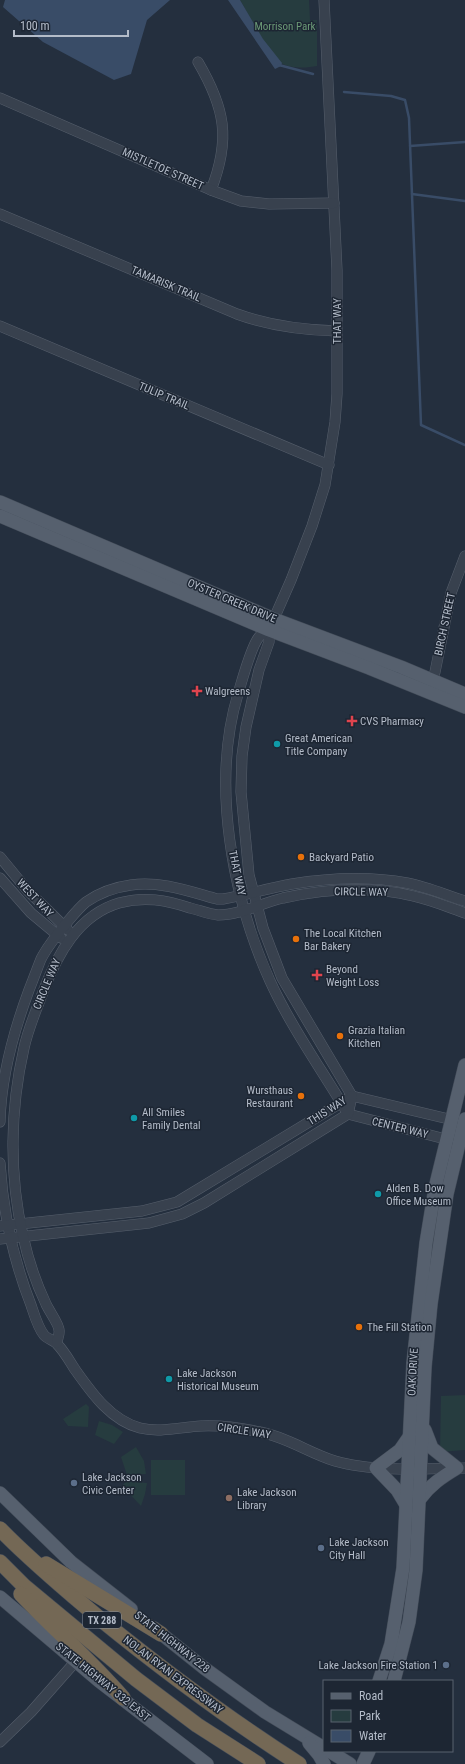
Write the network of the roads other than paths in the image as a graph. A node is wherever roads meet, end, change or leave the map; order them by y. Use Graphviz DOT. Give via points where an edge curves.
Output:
graph roads {
  1 [pos="324,0"];
  2 [pos="198,62"];
  3 [pos="0,98"];
  4 [pos="211,190"];
  5 [pos="334,203"];
  6 [pos="0,214"];
  7 [pos="0,326"];
  8 [pos="337,331"];
  9 [pos="329,465"];
  10 [pos="0,502"];
  11 [pos="0,516"];
  12 [pos="465,556"];
  13 [pos="272,625"];
  14 [pos="430,686"];
  15 [pos="465,694"];
  16 [pos="250,707"];
  17 [pos="465,707"];
  18 [pos="233,709"];
  19 [pos="0,857"];
  20 [pos="0,878"];
  21 [pos="253,894"];
  22 [pos="241,896"];
  23 [pos="465,901"];
  24 [pos="257,906"];
  25 [pos="245,910"];
  26 [pos="465,914"];
  27 [pos="64,926"];
  28 [pos="56,935"];
  29 [pos="74,935"];
  30 [pos="67,943"];
  31 [pos="465,1065"];
  32 [pos="352,1096"];
  33 [pos="342,1103"];
  34 [pos="348,1114"];
  35 [pos="0,1122"];
  36 [pos="461,1130"];
  37 [pos="0,1163"];
  38 [pos="20,1224"];
  39 [pos="4,1225"];
  40 [pos="23,1236"];
  41 [pos="5,1238"];
  42 [pos="57,1343"];
  43 [pos="423,1425"];
  44 [pos="409,1437"];
  45 [pos="376,1468"];
  46 [pos="415,1468"];
  47 [pos="461,1468"];
  48 [pos="0,1493"];
  49 [pos="420,1499"];
  50 [pos="406,1505"];
  51 [pos="0,1529"];
  52 [pos="15,1544"];
  53 [pos="0,1562"];
  54 [pos="409,1569"];
  55 [pos="0,1571"];
  56 [pos="0,1597"];
  57 [pos="399,1633"];
  58 [pos="162,1634"];
  59 [pos="76,1661"];
  60 [pos="380,1678"];
  61 [pos="394,1680"];
  62 [pos="123,1698"];
  63 [pos="300,1732"];
  64 [pos="0,1742"];
  65 [pos="323,1747"];
  66 [pos="332,1752"];
  67 [pos="369,1752"];
  68 [pos="349,1760"];
  69 [pos="207,1764"];
  70 [pos="258,1764"];
  71 [pos="300,1764"];
  72 [pos="324,1764"];
  73 [pos="363,1764"];
  1 -- 5 [label="street, THAT WAY"];
  2 -- 4 [label="street" via="211,84 222,112 223,146 219,171"];
  3 -- 4 [label="street, MISTLETOE STREET"];
  4 -- 5 [label="street, MISTLETOE STREET" via="241,201 269,204"];
  5 -- 8 [label="street, THAT WAY"];
  6 -- 8 [label="street, TAMARISK TRAIL" via="244,317 274,326"];
  7 -- 9 [label="street, TULIP TRAIL"];
  8 -- 9 [label="street, THAT WAY" via="336,401"];
  9 -- 13 [label="street, THAT WAY" via="312,526"];
  10 -- 13 [label="main road, OYSTER CREEK DRIVE"];
  11 -- 13 [label="main road, OYSTER CREEK DRIVE"];
  12 -- 14 [label="street, BIRCH STREET" via="451,593"];
  13 -- 14 [label="main road, OYSTER CREEK DRIVE"];
  13 -- 16 [label="street, THAT WAY"];
  13 -- 18 [label="street, THAT WAY" via="259,637 246,667"];
  14 -- 15 [label="main road, OYSTER CREEK DRIVE"];
  14 -- 17 [label="main road, OYSTER CREEK DRIVE"];
  16 -- 18 [label="street"];
  16 -- 21 [label="street, THAT WAY" via="242,756 241,792 246,852"];
  18 -- 22 [label="street, THAT WAY" via="226,792 232,852"];
  19 -- 27 [label="street, WEST WAY" via="28,891"];
  20 -- 28 [label="street, WEST WAY" via="31,913"];
  21 -- 22 [label="street, CIRCLE WAY"];
  21 -- 23 [label="street, CIRCLE WAY" via="305,882 374,879 408,883"];
  21 -- 24 [label="street, THAT WAY"];
  22 -- 25 [label="street, THAT WAY"];
  22 -- 27 [label="street, CIRCLE WAY" via="216,899 167,885 131,885 96,896 85,903"];
  24 -- 25 [label="street, CIRCLE WAY"];
  24 -- 26 [label="street, CIRCLE WAY" via="306,894 374,891 411,896"];
  24 -- 32 [label="street, THAT WAY" via="282,978"];
  25 -- 29 [label="street, CIRCLE WAY" via="216,915 163,900 140,899 106,908 86,921"];
  25 -- 33 [label="street, THAT WAY" via="270,982"];
  27 -- 28 [label="street, CIRCLE WAY"];
  27 -- 29 [label="street, WEST WAY"];
  28 -- 30 [label="street, WEST WAY"];
  28 -- 35 [label="street, CIRCLE WAY" via="41,959 16,1024 3,1081"];
  29 -- 30 [label="street, CIRCLE WAY"];
  30 -- 38 [label="street, CIRCLE WAY" via="54,962 31,1022 17,1084 13,1156"];
  31 -- 36 [label="main road, OAK DRIVE"];
  32 -- 33 [label="street, THIS WAY"];
  32 -- 34 [label="street, THIS WAY"];
  32 -- 36 [label="street, CENTER WAY"];
  33 -- 34 [label="street"];
  33 -- 38 [label="street, THIS WAY" via="177,1202 142,1211"];
  34 -- 36 [label="street, CENTER WAY"];
  34 -- 40 [label="street, THIS WAY" via="209,1200 179,1215 149,1223"];
  36 -- 43 [label="main road, OAK DRIVE" via="447,1194 431,1304"];
  36 -- 44 [label="main road, OAK DRIVE" via="436,1188 426,1243 414,1344"];
  37 -- 39 [label="street, CIRCLE WAY"];
  38 -- 39 [label="street, THIS WAY"];
  38 -- 40 [label="street, CIRCLE WAY"];
  39 -- 41 [label="street, CIRCLE WAY"];
  40 -- 41 [label="street, THIS WAY"];
  40 -- 42 [label="street, CIRCLE WAY" via="41,1293 59,1330"];
  41 -- 42 [label="street, CIRCLE WAY" via="44,1336"];
  42 -- 45 [label="street, CIRCLE WAY" via="96,1397 114,1416 132,1426 149,1430 202,1426 245,1429 284,1438 334,1461"];
  43 -- 46 [label="main road, OAK DRIVE"];
  43 -- 47 [label="main road" via="432,1448"];
  44 -- 45 [label="main road" via="400,1450"];
  44 -- 46 [label="main road, OAK DRIVE"];
  45 -- 46 [label="street, CIRCLE WAY"];
  45 -- 50 [label="main road" via="397,1490"];
  46 -- 47 [label="street, CIRCLE WAY"];
  46 -- 49 [label="main road, OAK DRIVE"];
  46 -- 50 [label="main road, OAK DRIVE"];
  47 -- 49 [label="main road" via="440,1478"];
  48 -- 58 [label="main road, STATE HIGHWAY 228" via="72,1562"];
  49 -- 54 [label="main road, OAK DRIVE"];
  50 -- 54 [label="main road, OAK DRIVE"];
  51 -- 52 [label="highway, NOLAN RYAN EXPRESSWAY / TX 288"];
  52 -- 58 [label="highway"];
  52 -- 71 [label="highway, NOLAN RYAN EXPRESSWAY / TX 288" via="60,1585 142,1652 209,1703"];
  53 -- 70 [label="highway, TX 288" via="24,1586 136,1679 197,1725"];
  54 -- 57 [label="main road, OAK DRIVE"];
  55 -- 62 [label="highway"];
  56 -- 59 [label="main road, STATE HIGHWAY 332 EAST"];
  57 -- 60 [label="main road, OAK DRIVE"];
  57 -- 61 [label="main road, OAK DRIVE"];
  58 -- 63 [label="main road, STATE HIGHWAY 228" via="265,1712"];
  59 -- 62 [label="main road, STATE HIGHWAY 332 EAST"];
  59 -- 64 [label="street" via="31,1712"];
  60 -- 61 [label="main road"];
  62 -- 69 [label="main road, STATE HIGHWAY 332 EAST"];
  63 -- 65 [label="main road"];
  63 -- 72 [label="main road"];
  66 -- 68 [label="main road"];
  67 -- 73 [label="main road"];
}
